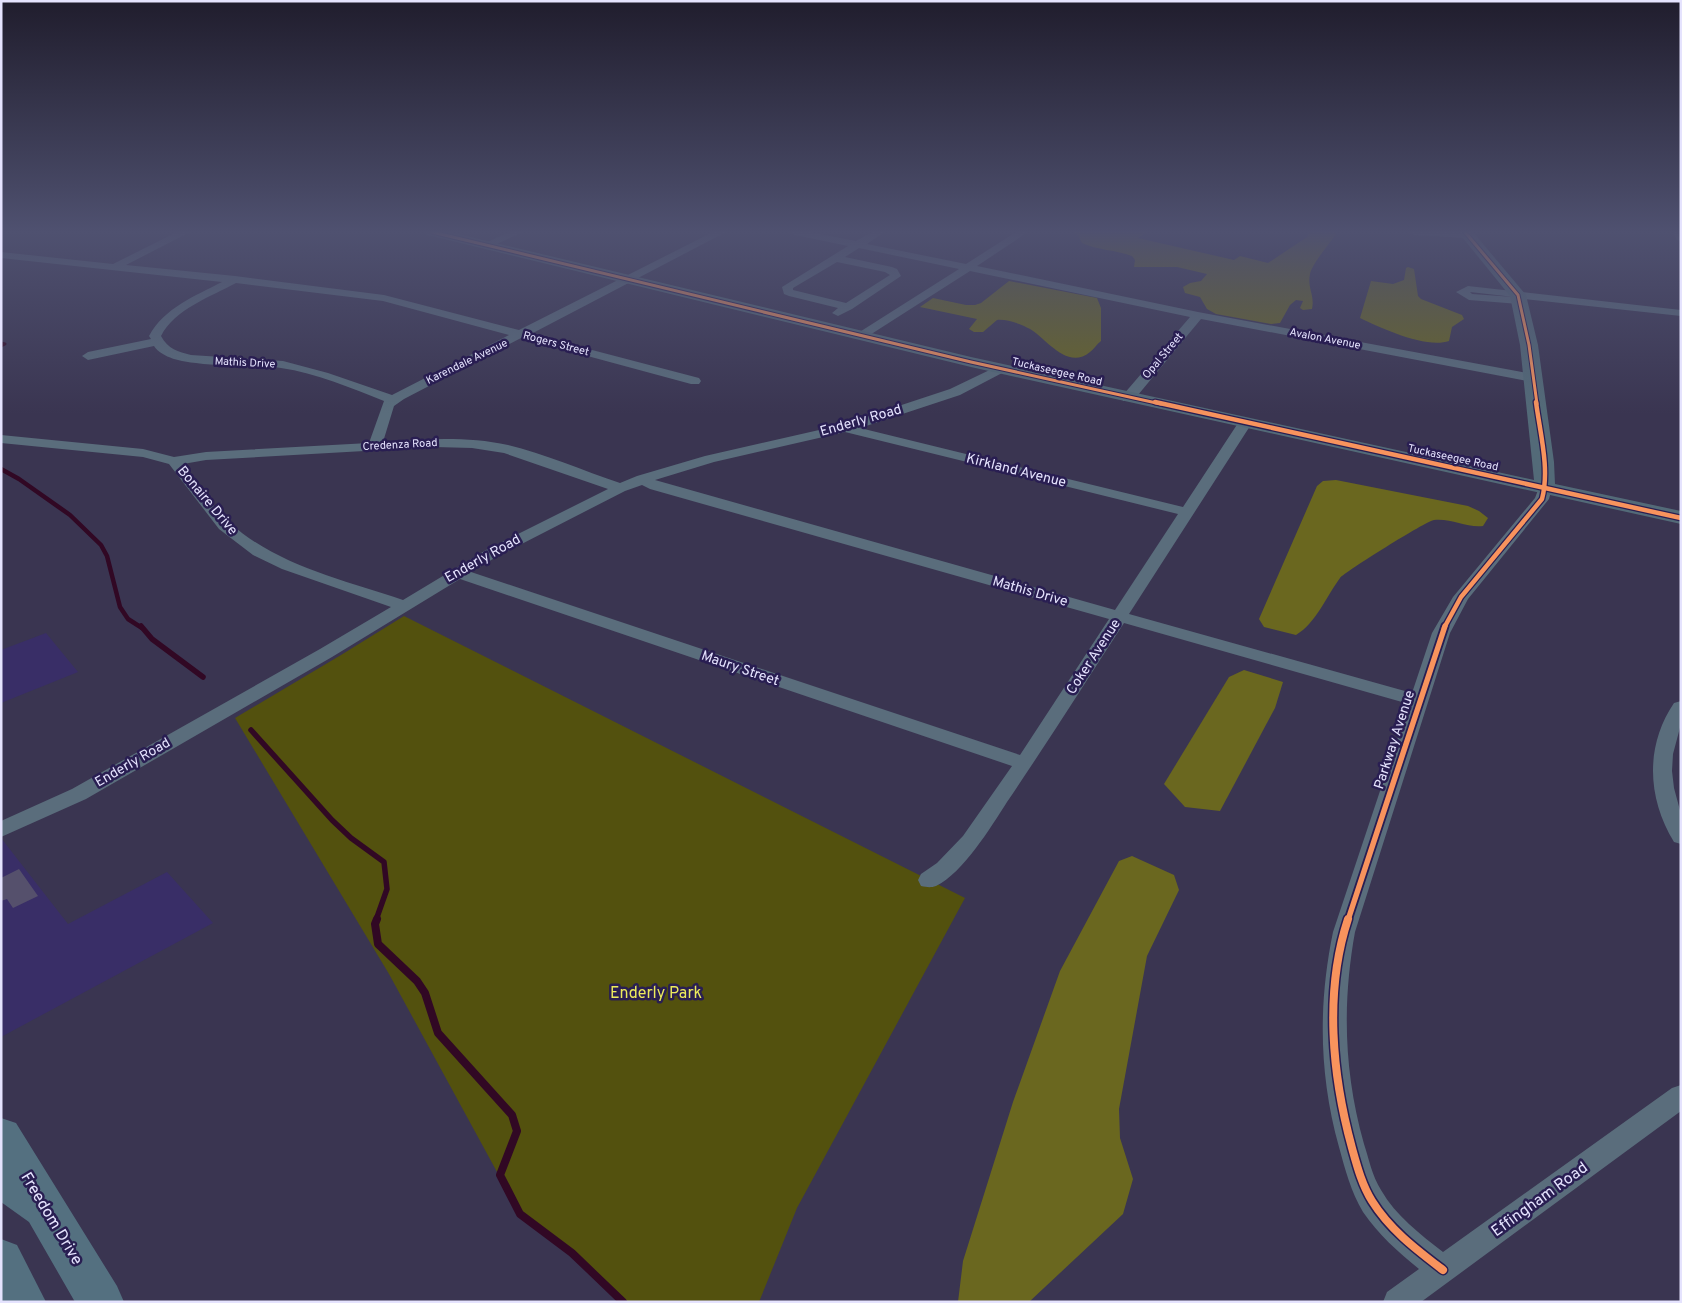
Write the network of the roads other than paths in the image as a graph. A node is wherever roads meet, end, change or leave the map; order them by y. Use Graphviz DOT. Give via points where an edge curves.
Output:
graph roads {
  1 [pos="211,293"];
  2 [pos="341,293"];
  3 [pos="602,293"];
  4 [pos="685,293"];
  5 [pos="791,293"];
  6 [pos="871,293"];
  7 [pos="929,293"];
  8 [pos="1089,293"];
  9 [pos="1515,293"];
  10 [pos="1518,297"];
  11 [pos="848,307"];
  12 [pos="1681,313"];
  13 [pos="837,314"];
  14 [pos="1198,315"];
  15 [pos="523,334"];
  16 [pos="862,336"];
  17 [pos="156,342"];
  18 [pos="88,356"];
  19 [pos="1000,369"];
  20 [pos="1533,378"];
  21 [pos="695,381"];
  22 [pos="1128,398"];
  23 [pos="393,400"];
  24 [pos="1245,423"];
  25 [pos="845,428"];
  26 [pos="1,439"];
  27 [pos="374,447"];
  28 [pos="174,461"];
  29 [pos="642,479"];
  30 [pos="620,488"];
  31 [pos="1545,488"];
  32 [pos="1187,512"];
  33 [pos="1681,518"];
  34 [pos="458,573"];
  35 [pos="403,605"];
  36 [pos="1120,617"];
  37 [pos="1420,701"];
  38 [pos="1681,708"];
  39 [pos="1024,764"];
  40 [pos="1,830"];
  41 [pos="1681,837"];
  42 [pos="929,880"];
  43 [pos="1681,1096"];
  44 [pos="1,1136"];
  45 [pos="1,1177"];
  46 [pos="49,1213"];
  47 [pos="1,1260"];
  48 [pos="1443,1270"];
  49 [pos="24,1302"];
  50 [pos="101,1302"];
  51 [pos="1397,1302"];
  1 -- 17 [label="street" via="159,326 155,333"];
  2 -- 15 [label="street, Rogers Street" via="384,298"];
  3 -- 15 [label="street, Karendale Avenue"];
  4 -- 16 [label="main road, Tuckaseegee Road"];
  5 -- 11 [label="street"];
  6 -- 11 [label="street"];
  7 -- 16 [label="street"];
  8 -- 14 [label="street, Avalon Avenue"];
  9 -- 10 [label="main road"];
  10 -- 12 [label="street"];
  10 -- 20 [label="main road"];
  11 -- 13 [label="street"];
  14 -- 20 [label="street, Avalon Avenue"];
  14 -- 22 [label="street, Opal Street"];
  15 -- 21 [label="street, Rogers Street"];
  15 -- 23 [label="street, Karendale Avenue"];
  16 -- 19 [label="main road, Tuckaseegee Road"];
  17 -- 18 [label="street"];
  17 -- 23 [label="street, Mathis Drive" via="165,350 190,359 284,365"];
  19 -- 22 [label="main road, Tuckaseegee Road"];
  19 -- 25 [label="street, Enderly Road" via="955,392"];
  20 -- 31 [label="main road"];
  22 -- 24 [label="main road, Tuckaseegee Road"];
  23 -- 27 [label="street" via="388,404"];
  24 -- 31 [label="main road, Tuckaseegee Road"];
  24 -- 32 [label="street, Coker Avenue"];
  25 -- 29 [label="street, Enderly Road" via="710,459"];
  25 -- 32 [label="street, Kirkland Avenue"];
  26 -- 28 [label="street, Bonaire Drive" via="143,453"];
  27 -- 28 [label="street, Credenza Road" via="206,456"];
  27 -- 30 [label="street, Credenza Road" via="435,443 489,446 538,459"];
  28 -- 35 [label="street, Bonaire Drive" via="224,526 260,552 288,566"];
  29 -- 30 [label="street, Enderly Road"];
  29 -- 36 [label="street, Mathis Drive" via="655,486"];
  30 -- 34 [label="street, Enderly Road" via="544,525"];
  31 -- 33 [label="main road, Tuckaseegee Road"];
  31 -- 37 [label="street, Parkway Avenue" via="1542,499 1450,615"];
  32 -- 36 [label="street, Coker Avenue"];
  34 -- 35 [label="street, Enderly Road"];
  34 -- 39 [label="street, Maury Street"];
  35 -- 40 [label="street, Enderly Road" via="326,653 79,794"];
  36 -- 37 [label="street, Mathis Drive"];
  36 -- 39 [label="street, Coker Avenue"];
  37 -- 48 [label="street, Parkway Avenue" via="1344,932 1337,965 1334,1038 1338,1087 1346,1128 1363,1184 1373,1203 1402,1237"];
  38 -- 41 [label="street" via="1666,733 1663,748 1666,801"];
  39 -- 42 [label="street, Coker Avenue" via="970,841"];
  43 -- 48 [label="street, Effingham Road"];
  44 -- 46 [label="main road, Freedom Drive"];
  45 -- 46 [label="main road"];
  46 -- 50 [label="main road, Freedom Drive"];
  47 -- 49 [label="main road"];
  48 -- 51 [label="street, Effingham Road"];
}
